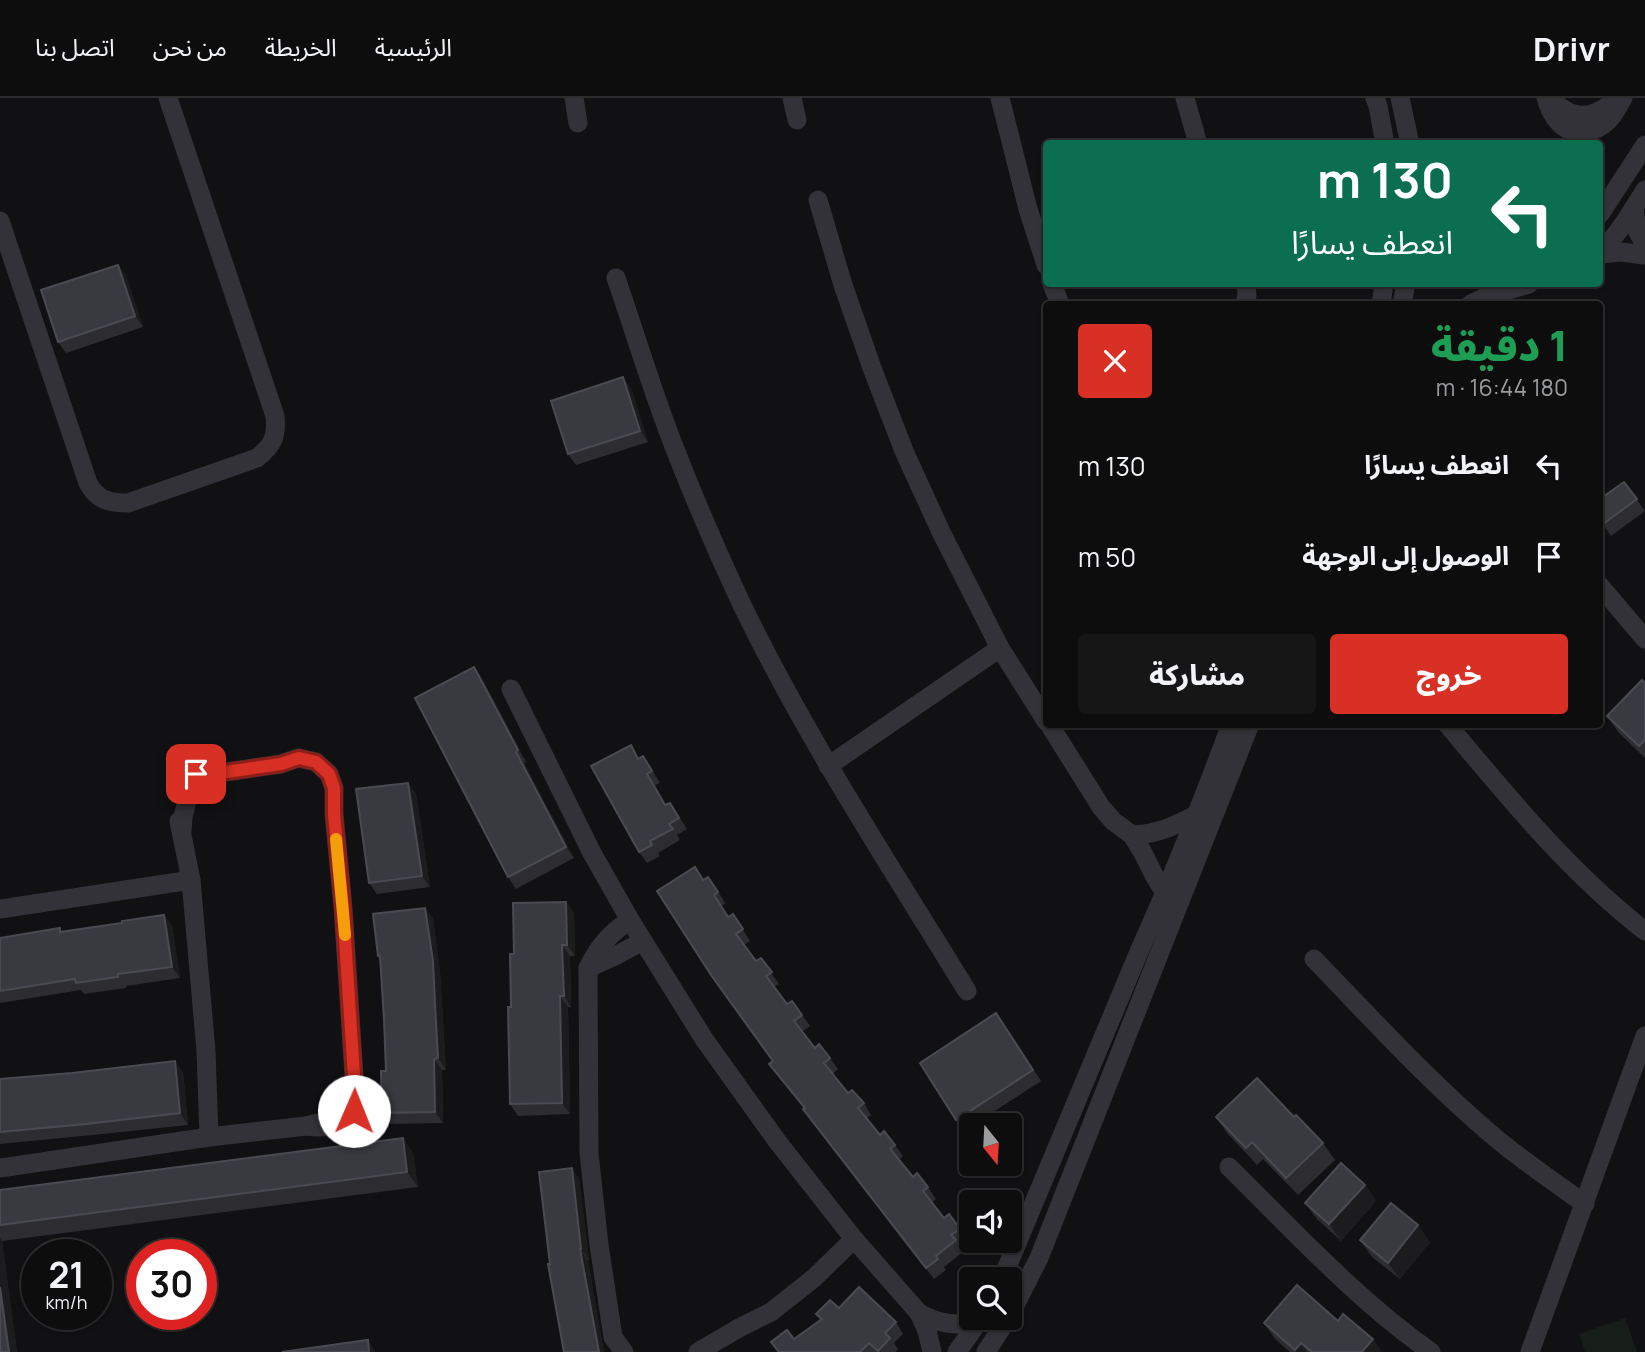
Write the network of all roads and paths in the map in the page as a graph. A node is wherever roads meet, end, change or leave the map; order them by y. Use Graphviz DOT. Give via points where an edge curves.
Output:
graph roads {
  1 [pos="168,98"];
  2 [pos="574,98"];
  3 [pos="792,98"];
  4 [pos="1000,98"];
  5 [pos="1185,98"];
  6 [pos="1375,98"];
  7 [pos="1400,98"];
  8 [pos="1548,98"];
  9 [pos="1617,98"];
  10 [pos="1623,98"];
  11 [pos="797,120"];
  12 [pos="578,123"];
  13 [pos="1197,140"];
  14 [pos="1384,140"];
  15 [pos="1409,140"];
  16 [pos="1645,145"];
  17 [pos="1645,190"];
  18 [pos="818,200"];
  19 [pos="1634,208"];
  20 [pos="1603,209"];
  21 [pos="0,221"];
  22 [pos="1645,246"];
  23 [pos="1603,250"];
  24 [pos="1603,253"];
  25 [pos="1645,255"];
  26 [pos="1043,256"];
  27 [pos="616,278"];
  28 [pos="1518,287"];
  29 [pos="1477,301"];
  30 [pos="1603,590"];
  31 [pos="1645,639"];
  32 [pos="1000,648"];
  33 [pos="511,689"];
  34 [pos="1043,715"];
  35 [pos="1051,728"];
  36 [pos="1230,728"];
  37 [pos="1248,728"];
  38 [pos="1450,728"];
  39 [pos="828,766"];
  40 [pos="1198,814"];
  41 [pos="1132,835"];
  42 [pos="191,880"];
  43 [pos="1165,893"];
  44 [pos="0,909"];
  45 [pos="630,920"];
  46 [pos="1645,931"];
  47 [pos="643,941"];
  48 [pos="1314,959"];
  49 [pos="588,968"];
  50 [pos="967,991"];
  51 [pos="1645,1036"];
  52 [pos="209,1136"];
  53 [pos="3,1166"];
  54 [pos="1229,1167"];
  55 [pos="1585,1204"];
  56 [pos="854,1239"];
  57 [pos="1007,1267"];
  58 [pos="1022,1291"];
  59 [pos="919,1313"];
  60 [pos="959,1325"];
  61 [pos="973,1330"];
  62 [pos="1000,1330"];
  63 [pos="615,1347"];
  64 [pos="698,1352"];
  65 [pos="932,1352"];
  66 [pos="957,1352"];
  67 [pos="986,1352"];
  68 [pos="1431,1352"];
  69 [pos="1530,1352"];
  1 -- 21 [label="street" via="275,415 274,440 267,451 128,503 115,503 93,492"];
  2 -- 12 [label="street"];
  3 -- 11 [label="street"];
  4 -- 26 [label="street"];
  5 -- 13 [label="street"];
  6 -- 14 [label="street"];
  7 -- 15 [label="street"];
  8 -- 9 [label="street" via="1567,113 1587,116"];
  8 -- 10 [label="street" via="1550,112 1573,133 1590,132 1604,124"];
  16 -- 20 [label="street"];
  17 -- 19 [label="street"];
  18 -- 32 [label="street" via="843,285 904,451"];
  19 -- 22 [label="street"];
  19 -- 23 [label="street"];
  24 -- 25 [label="street"];
  27 -- 39 [label="street" via="672,442 706,524 742,605"];
  28 -- 29 [label="street"];
  30 -- 31 [label="street"];
  32 -- 34 [label="street"];
  32 -- 39 [label="street"];
  33 -- 45 [label="street"];
  35 -- 41 [label="street" via="1101,807"];
  36 -- 40 [label="street"];
  37 -- 58 [label="street" via="1039,1258"];
  38 -- 46 [label="street" via="1553,848"];
  39 -- 50 [label="street"];
  40 -- 41 [label="street" via="1165,831"];
  40 -- 43 [label="street"];
  41 -- 43 [label="street"];
  42 -- 44 [label="street"];
  42 -- 52 [label="street"];
  42 -- 52 [label="street" via="183,831 185,808 202,782 226,772 281,764 312,775 325,789 334,814 343,908 354,1076 348,1100 322,1122"];
  43 -- 57 [label="street"];
  45 -- 47 [label="street"];
  45 -- 49 [label="street" via="607,937"];
  47 -- 49 [label="street"];
  47 -- 56 [label="street" via="752,1107"];
  48 -- 55 [label="street" via="1415,1064 1496,1139"];
  49 -- 63 [label="street" via="589,1153"];
  51 -- 55 [label="street"];
  52 -- 53 [label="street"];
  54 -- 68 [label="street" via="1330,1268"];
  55 -- 69 [label="street"];
  56 -- 59 [label="street"];
  56 -- 64 [label="street" via="771,1312"];
  59 -- 60 [label="street"];
  59 -- 65 [label="street"];
  61 -- 66 [label="street"];
  62 -- 67 [label="street"];
}
